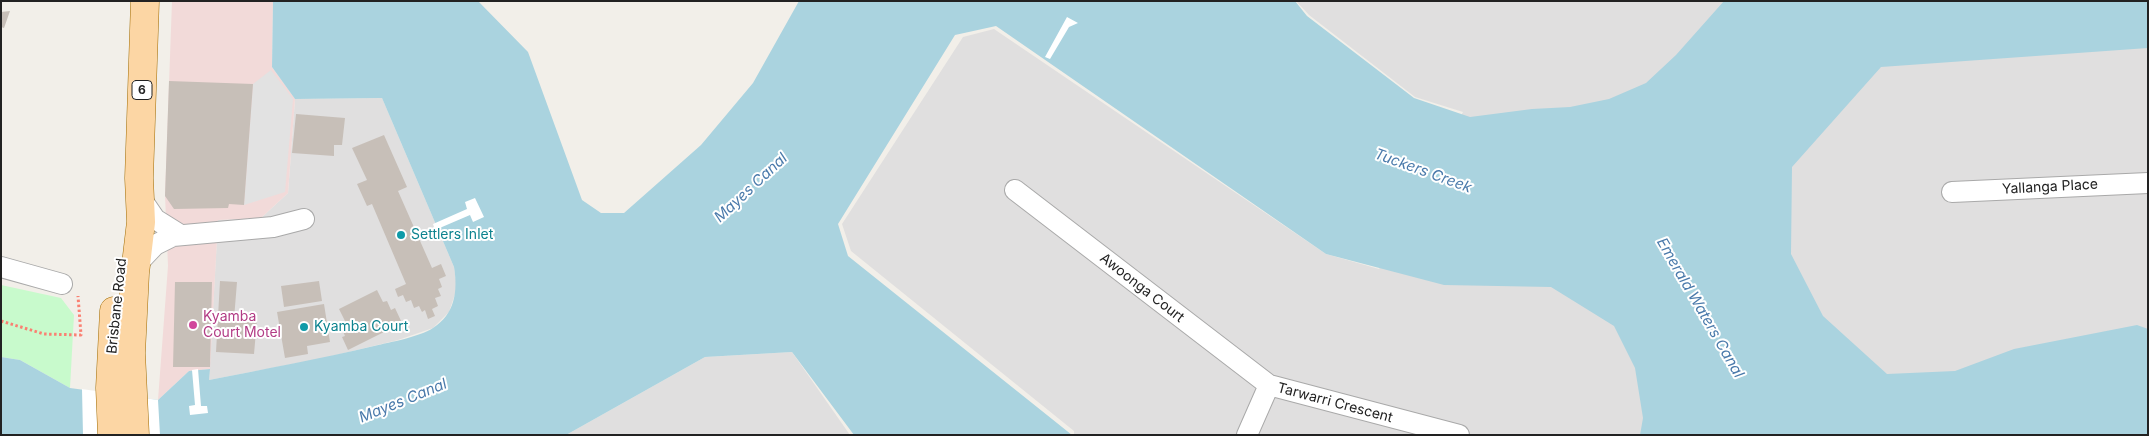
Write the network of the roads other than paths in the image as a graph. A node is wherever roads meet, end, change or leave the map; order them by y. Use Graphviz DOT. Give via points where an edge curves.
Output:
graph roads {
  1 [pos="145,1"];
  2 [pos="2148,183"];
  3 [pos="140,187"];
  4 [pos="1015,190"];
  5 [pos="1952,192"];
  6 [pos="304,219"];
  7 [pos="179,234"];
  8 [pos="136,265"];
  9 [pos="1,268"];
  10 [pos="69,285"];
  11 [pos="1269,386"];
  12 [pos="121,389"];
  13 [pos="112,435"];
  14 [pos="135,435"];
  15 [pos="1247,435"];
  16 [pos="1458,435"];
  1 -- 3 [label="main road, Brisbane Road / 6"];
  2 -- 5 [label="street, Yallanga Place"];
  3 -- 7 [label="street" via="155,219"];
  3 -- 8 [label="main road, Brisbane Road" via="141,222"];
  3 -- 12 [label="main road, Brisbane Road / 6" via="118,278"];
  4 -- 11 [label="street, Awoonga Court"];
  6 -- 7 [label="street" via="273,227"];
  7 -- 8 [label="street" via="155,245"];
  8 -- 12 [label="main road, Brisbane Road" via="131,353"];
  9 -- 10 [label="street"];
  11 -- 15 [label="street"];
  11 -- 16 [label="street, Tarwarri Crescent"];
  12 -- 13 [label="main road, Brisbane Road / 6"];
  12 -- 14 [label="main road, Brisbane Road"];
}
